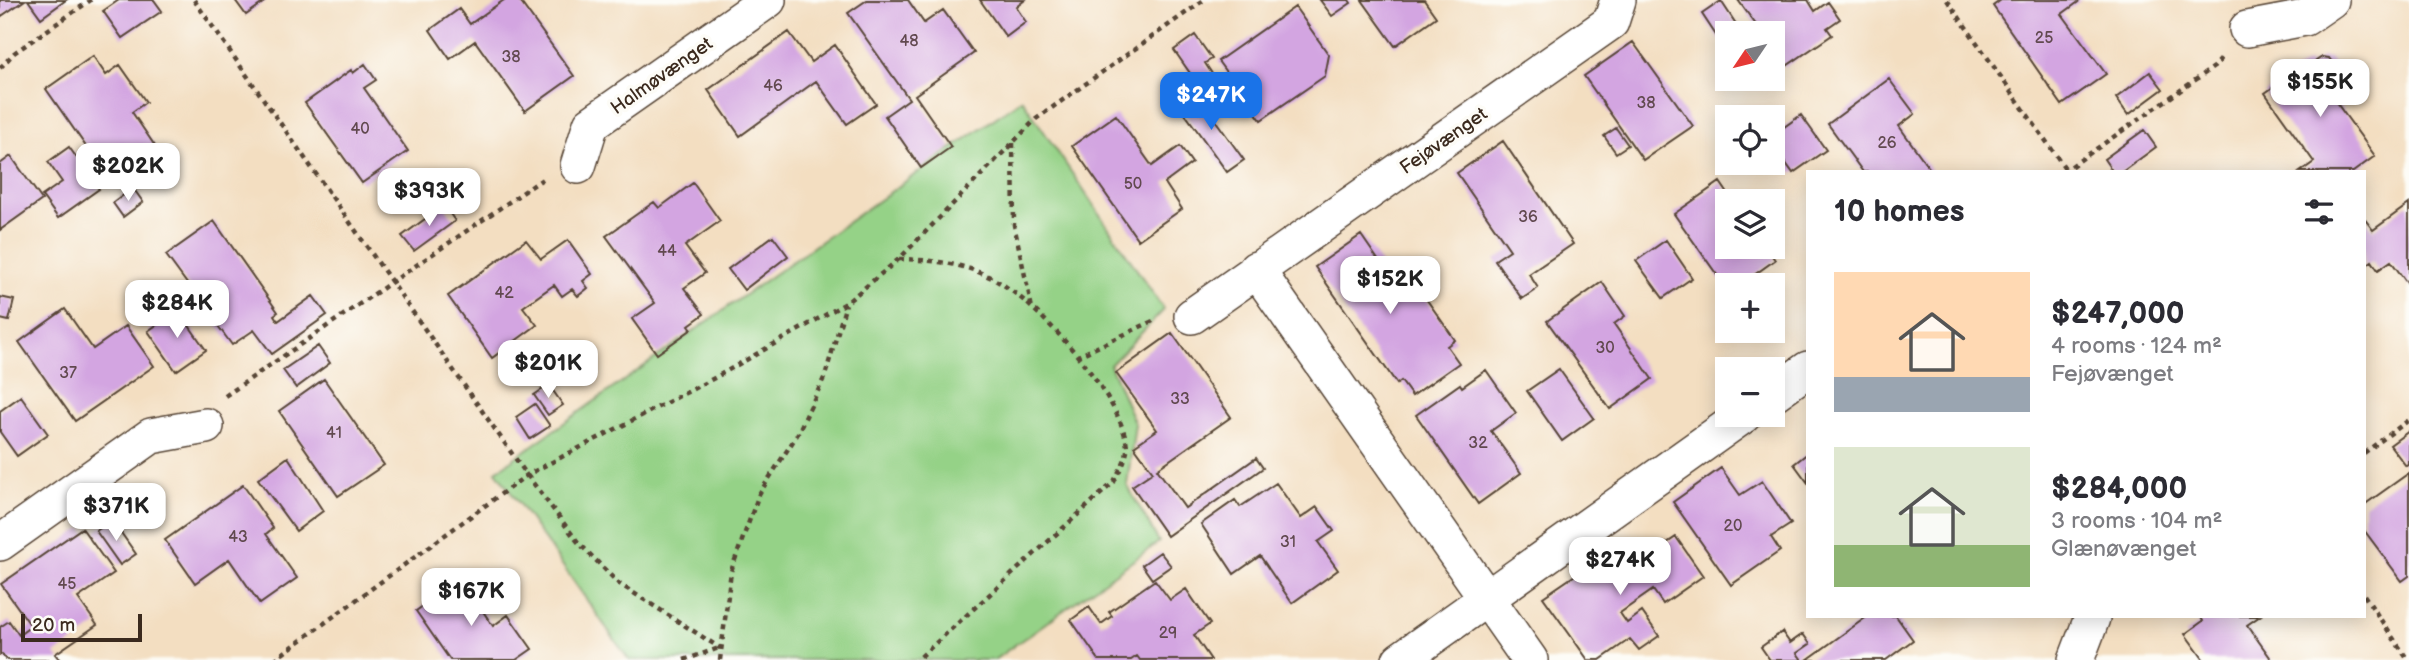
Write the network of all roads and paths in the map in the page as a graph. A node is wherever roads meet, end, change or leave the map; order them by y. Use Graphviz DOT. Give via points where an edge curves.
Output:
graph roads {
  1 [pos="91,0"];
  2 [pos="194,0"];
  3 [pos="768,0"];
  4 [pos="1204,0"];
  5 [pos="1618,0"];
  6 [pos="1947,0"];
  7 [pos="2331,0"];
  8 [pos="2247,29"];
  9 [pos="0,68"];
  10 [pos="1013,142"];
  11 [pos="578,166"];
  12 [pos="2065,170"];
  13 [pos="2067,170"];
  14 [pos="899,259"];
  15 [pos="1256,269"];
  16 [pos="393,281"];
  17 [pos="846,303"];
  18 [pos="1032,308"];
  19 [pos="1192,316"];
  20 [pos="1076,357"];
  21 [pos="1806,370"];
  22 [pos="1785,385"];
  23 [pos="2409,420"];
  24 [pos="206,426"];
  25 [pos="1727,427"];
  26 [pos="2366,452"];
  27 [pos="527,475"];
  28 [pos="0,543"];
  29 [pos="2366,598"];
  30 [pos="1488,600"];
  31 [pos="2092,618"];
  32 [pos="720,648"];
  33 [pos="2406,657"];
  34 [pos="274,660"];
  35 [pos="684,660"];
  36 [pos="720,660"];
  37 [pos="918,660"];
  38 [pos="1400,660"];
  39 [pos="1530,660"];
  40 [pos="2076,660"];
  1 -- 9 [label="path" via="14,53"];
  2 -- 16 [label="path"];
  3 -- 11 [label="street, Halmøvænget" via="591,124"];
  4 -- 10 [label="path" via="1036,119"];
  5 -- 15 [label="street, Fejøvænget" via="1611,22"];
  6 -- 12 [label="path"];
  7 -- 8 [label="street" via="2305,19"];
  8 -- 13 [label="path" via="2214,67"];
  10 -- 14 [label="path"];
  10 -- 18 [label="path" via="1014,225"];
  11 -- 16 [label="path" via="541,179"];
  14 -- 17 [label="path"];
  14 -- 18 [label="path" via="936,260 969,268 1002,284"];
  15 -- 19 [label="street, Fejøvænget"];
  15 -- 30 [label="street"];
  16 -- 24 [label="path" via="228,393"];
  16 -- 27 [label="path"];
  17 -- 27 [label="path" via="718,376"];
  17 -- 32 [label="path" via="825,376 797,435 760,494 731,571"];
  18 -- 20 [label="path"];
  19 -- 20 [label="path" via="1167,314"];
  20 -- 37 [label="path" via="1109,396 1123,423 1128,451 1114,482"];
  21 -- 22 [label="street"];
  23 -- 26 [label="path"];
  24 -- 28 [label="street" via="151,436"];
  25 -- 30 [label="street"];
  27 -- 32 [label="path" via="578,542 618,583"];
  27 -- 34 [label="path"];
  29 -- 33 [label="path"];
  30 -- 38 [label="street"];
  30 -- 39 [label="street"];
  31 -- 40 [label="street"];
  32 -- 35 [label="path"];
  32 -- 36 [label="path"];
}
